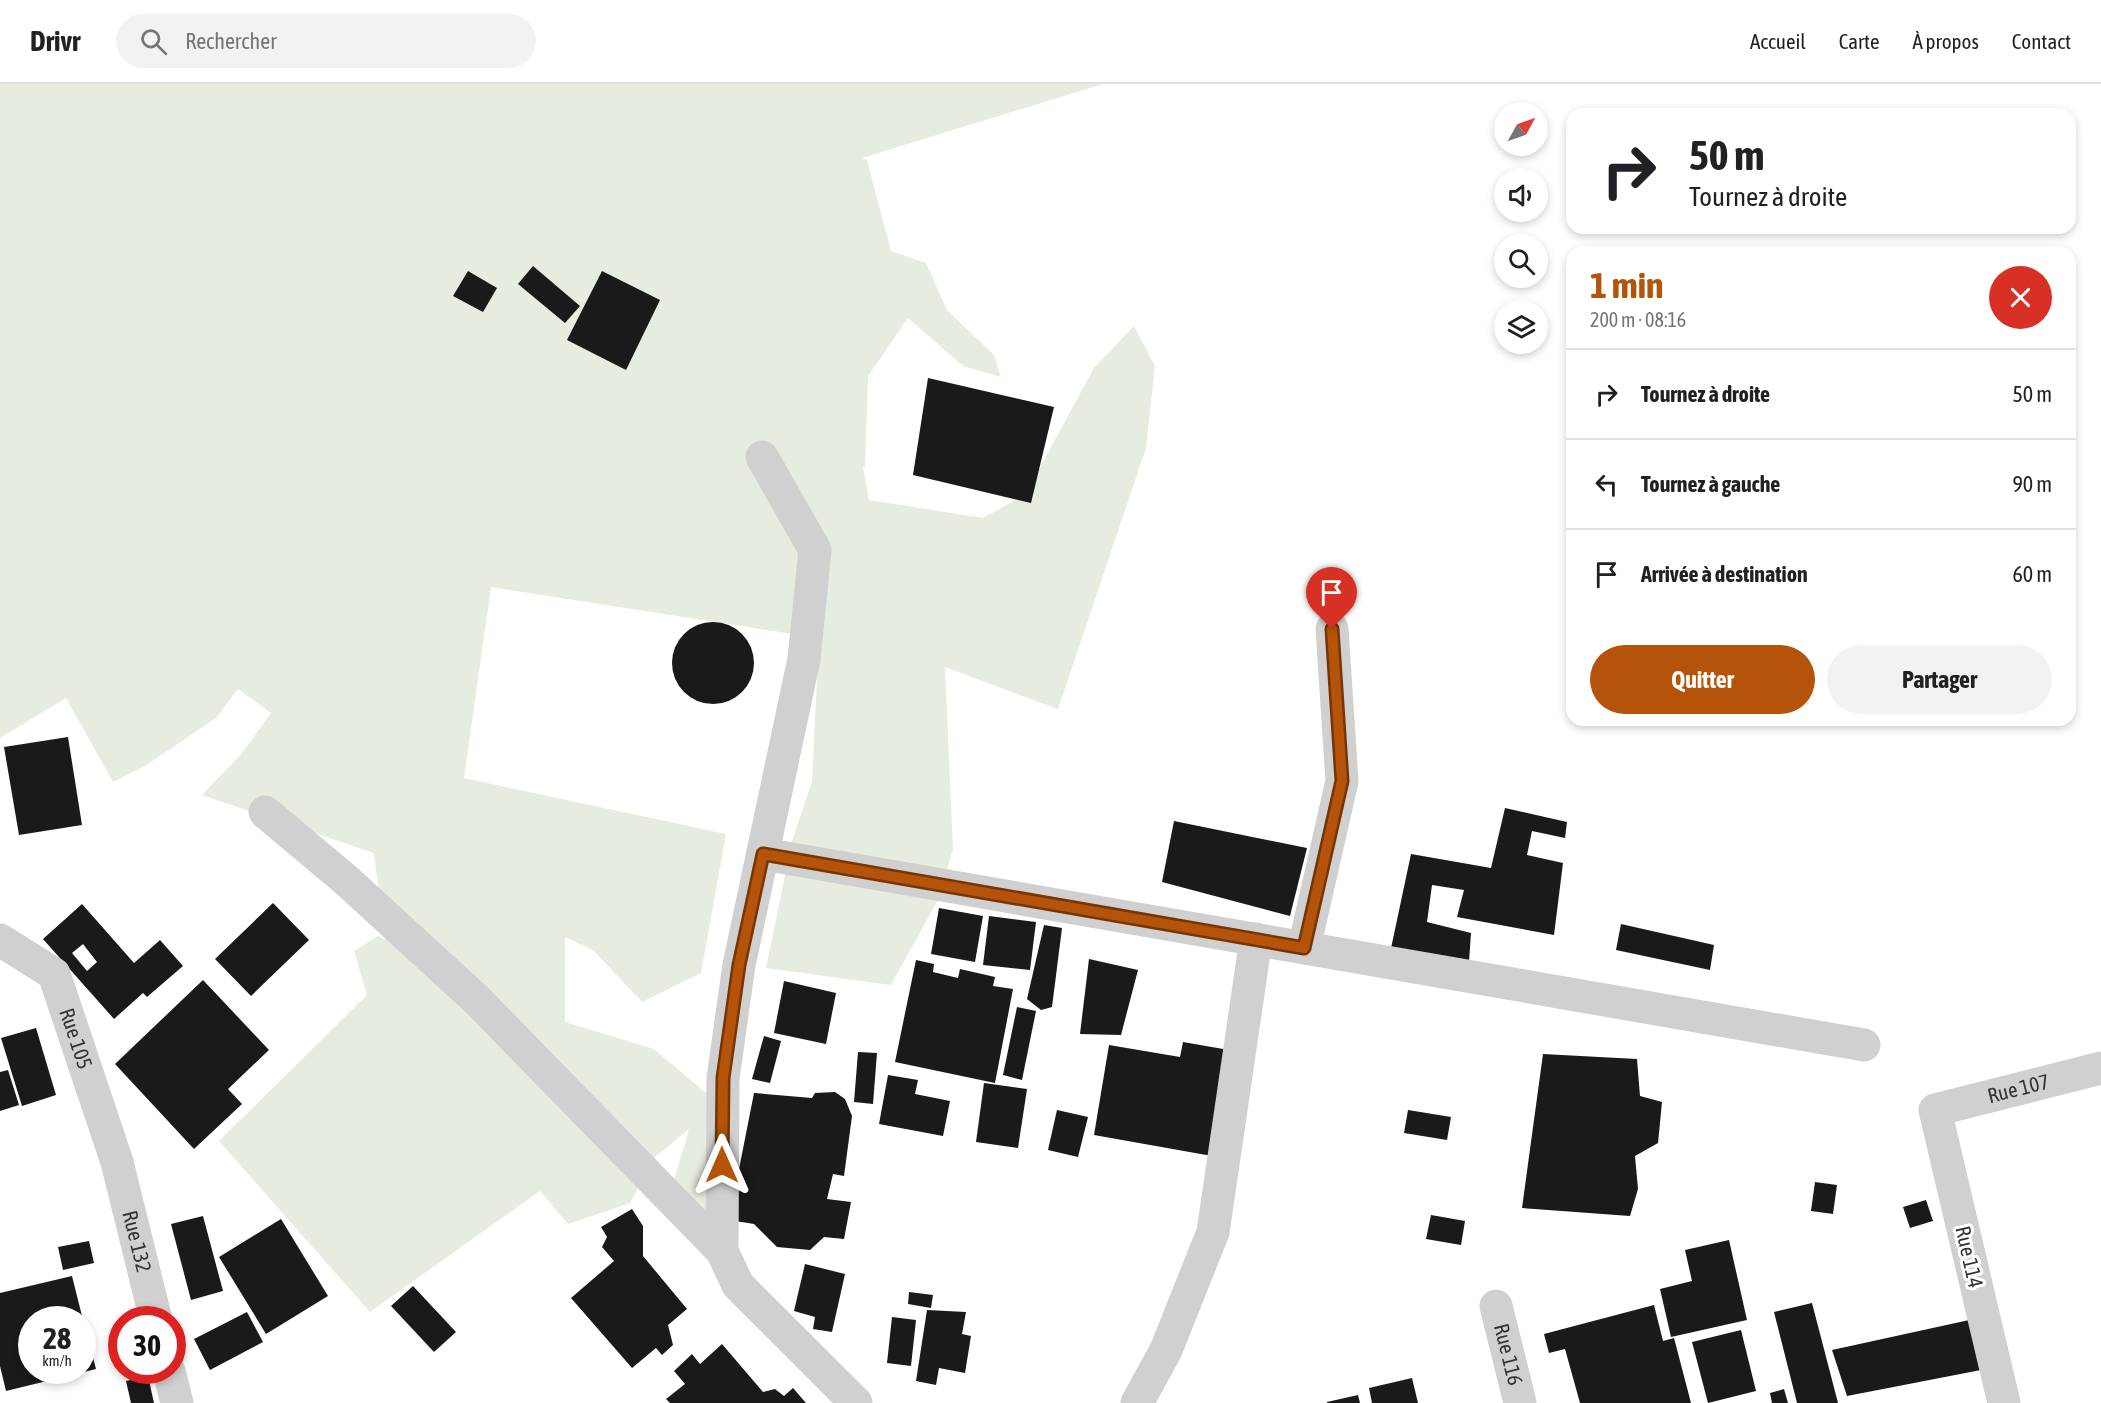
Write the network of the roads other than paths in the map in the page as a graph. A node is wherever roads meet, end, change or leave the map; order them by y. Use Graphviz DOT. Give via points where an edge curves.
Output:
graph roads {
  1 [pos="762,457"];
  2 [pos="1332,629"];
  3 [pos="265,812"];
  4 [pos="763,854"];
  5 [pos="1256,939"];
  6 [pos="0,940"];
  7 [pos="1304,948"];
  8 [pos="1864,1045"];
  9 [pos="2101,1068"];
  10 [pos="1935,1110"];
  11 [pos="117,1162"];
  12 [pos="722,1251"];
  13 [pos="153,1306"];
  14 [pos="1496,1306"];
  15 [pos="172,1384"];
  16 [pos="177,1403"];
  17 [pos="856,1403"];
  18 [pos="1137,1403"];
  19 [pos="1520,1403"];
  20 [pos="2004,1403"];
  1 -- 4 [label="street" via="815,550 804,659"];
  2 -- 7 [label="street" via="1342,781"];
  3 -- 12 [label="street" via="477,1000"];
  4 -- 5 [label="street"];
  4 -- 12 [label="street" via="739,965 723,1078"];
  5 -- 7 [label="street"];
  5 -- 18 [label="street" via="1213,1232 1166,1350"];
  6 -- 11 [label="street, Rue 105" via="54,974"];
  7 -- 8 [label="street"];
  9 -- 10 [label="street, Rue 107"];
  10 -- 20 [label="street, Rue 114"];
  11 -- 13 [label="street, Rue 132"];
  12 -- 17 [label="street" via="738,1285"];
  14 -- 19 [label="street, Rue 116"];
  15 -- 16 [label="street"];
}
